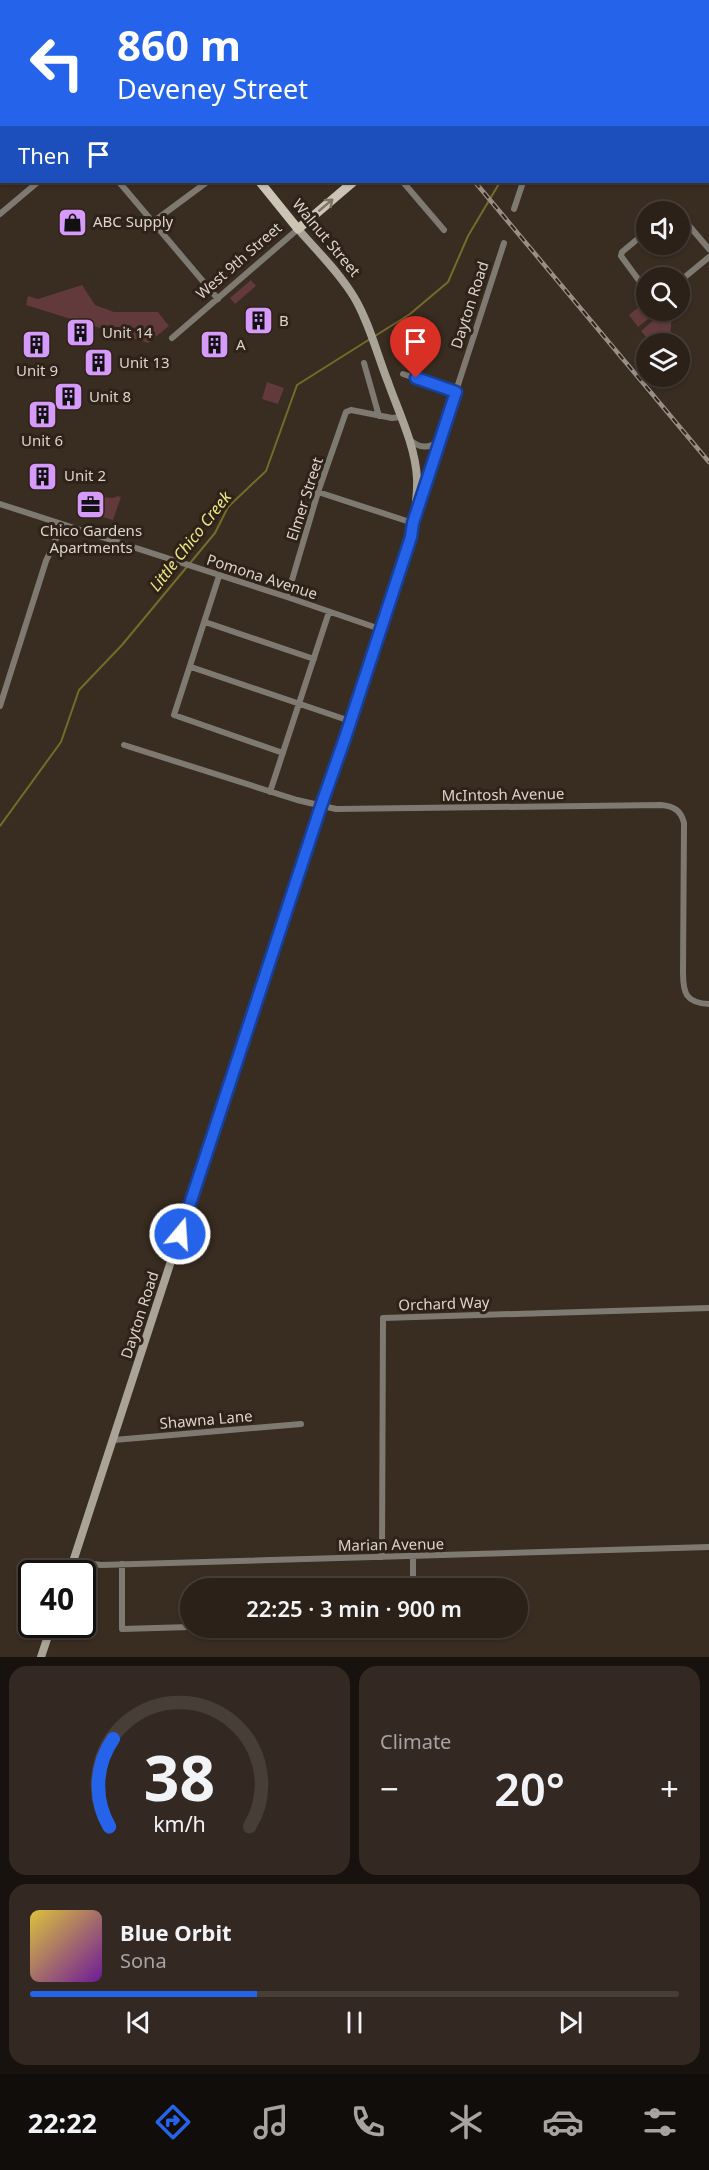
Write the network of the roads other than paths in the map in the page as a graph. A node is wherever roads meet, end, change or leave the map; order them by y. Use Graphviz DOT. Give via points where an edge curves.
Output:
graph roads {
  1 [pos="37,183"];
  2 [pos="120,183"];
  3 [pos="206,183"];
  4 [pos="261,183"];
  5 [pos="352,183"];
  6 [pos="405,183"];
  7 [pos="523,183"];
  8 [pos="514,209"];
  9 [pos="0,214"];
  10 [pos="153,222"];
  11 [pos="690,226"];
  12 [pos="298,229"];
  13 [pos="444,230"];
  14 [pos="636,240"];
  15 [pos="504,243"];
  16 [pos="709,249"];
  17 [pos="709,257"];
  18 [pos="690,273"];
  19 [pos="636,276"];
  20 [pos="218,299"];
  21 [pos="172,338"];
  22 [pos="364,363"];
  23 [pos="403,374"];
  24 [pos="456,392"];
  25 [pos="379,416"];
  26 [pos="400,417"];
  27 [pos="408,438"];
  28 [pos="441,438"];
  29 [pos="318,492"];
  30 [pos="0,504"];
  31 [pos="413,523"];
  32 [pos="62,525"];
  33 [pos="219,576"];
  34 [pos="287,597"];
  35 [pos="329,612"];
  36 [pos="205,622"];
  37 [pos="380,629"];
  38 [pos="314,659"];
  39 [pos="191,667"];
  40 [pos="299,704"];
  41 [pos="0,706"];
  42 [pos="350,721"];
  43 [pos="124,745"];
  44 [pos="283,753"];
  45 [pos="270,792"];
  46 [pos="321,806"];
  47 [pos="709,1004"];
  48 [pos="709,1308"];
  49 [pos="301,1424"];
  50 [pos="114,1440"];
  51 [pos="709,1547"];
  52 [pos="382,1557"];
  53 [pos="413,1557"];
  54 [pos="73,1560"];
  55 [pos="96,1564"];
  56 [pos="122,1564"];
  57 [pos="413,1578"];
  58 [pos="180,1627"];
  59 [pos="47,1638"];
  60 [pos="41,1657"];
  1 -- 9 [label="street"];
  2 -- 10 [label="street"];
  3 -- 10 [label="street"];
  4 -- 12 [label="main road, Walnut Street"];
  12 -- 5 [label="main road, West 9th Street, one-way"];
  6 -- 13 [label="street"];
  7 -- 8 [label="street"];
  10 -- 20 [label="street"];
  11 -- 16 [label="street"];
  12 -- 20 [label="street, West 9th Street"];
  12 -- 26 [label="street, Walnut Street" via="355,298"];
  14 -- 19 [label="street" via="621,256"];
  15 -- 24 [label="street, Dayton Road"];
  17 -- 18 [label="street"];
  20 -- 21 [label="street, West 9th Street"];
  22 -- 25 [label="street"];
  23 -- 24 [label="street"];
  24 -- 28 [label="street, Dayton Road"];
  25 -- 26 [label="street"];
  25 -- 29 [label="street, Elmer Street" via="349,410 345,414"];
  26 -- 27 [label="street, Walnut Street"];
  27 -- 28 [label="street" via="424,447"];
  27 -- 31 [label="street, Walnut Street" via="417,479"];
  28 -- 31 [label="street, Dayton Road"];
  29 -- 31 [label="street"];
  29 -- 34 [label="street, Elmer Street"];
  30 -- 32 [label="street, Pomona Avenue"];
  31 -- 37 [label="street, Dayton Road"];
  32 -- 33 [label="street, Pomona Avenue"];
  32 -- 41 [label="street" via="46,561"];
  33 -- 34 [label="street, Pomona Avenue"];
  33 -- 36 [label="street"];
  34 -- 35 [label="street, Pomona Avenue"];
  35 -- 37 [label="street, Pomona Avenue"];
  35 -- 38 [label="street"];
  36 -- 38 [label="street"];
  36 -- 39 [label="street"];
  37 -- 42 [label="street, Dayton Road"];
  38 -- 40 [label="street"];
  39 -- 40 [label="street"];
  39 -- 44 [label="street" via="174,715"];
  40 -- 42 [label="street"];
  40 -- 44 [label="street"];
  42 -- 46 [label="street, Dayton Road"];
  43 -- 45 [label="street, McIntosh Avenue"];
  44 -- 45 [label="street"];
  45 -- 46 [label="street, McIntosh Avenue"];
  46 -- 47 [label="street, McIntosh Avenue" via="349,810 661,805 675,808 684,823 684,991 692,1000"];
  46 -- 50 [label="street, Dayton Road"];
  48 -- 52 [label="street, Orchard Way" via="383,1318"];
  49 -- 50 [label="street, Shawna Lane"];
  50 -- 54 [label="street, Dayton Road"];
  51 -- 53 [label="street, Marian Avenue"];
  52 -- 53 [label="street, Marian Avenue"];
  52 -- 56 [label="street, Marian Avenue"];
  53 -- 57 [label="street"];
  55 -- 56 [label="street, Marian Avenue"];
  56 -- 58 [label="street" via="122,1629"];
  59 -- 60 [label="street"];
}
